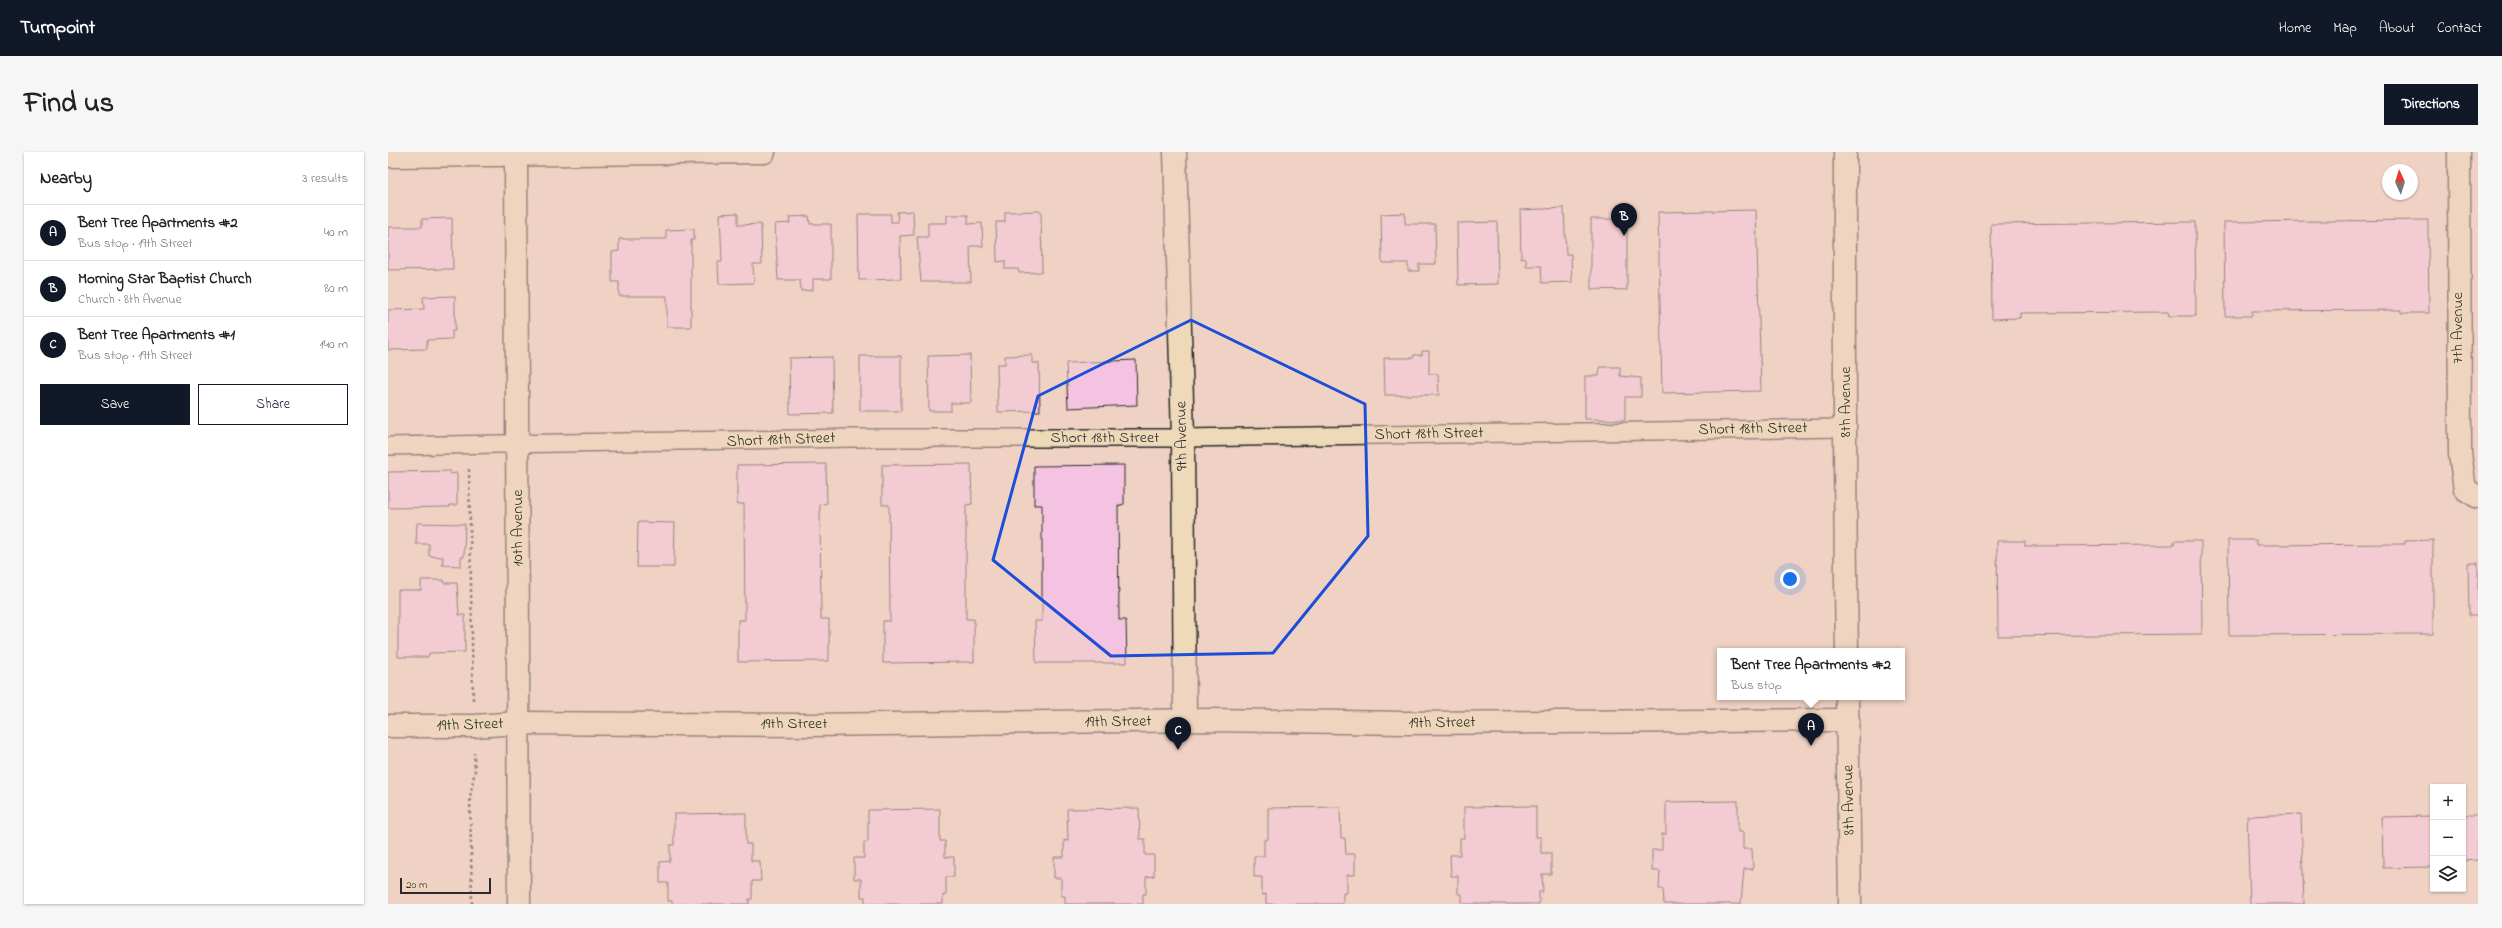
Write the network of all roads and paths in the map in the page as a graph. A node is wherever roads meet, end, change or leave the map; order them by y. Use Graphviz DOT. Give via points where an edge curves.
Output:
graph roads {
  1 [pos="764,152"];
  2 [pos="1176,152"];
  3 [pos="1844,152"];
  4 [pos="2459,152"];
  5 [pos="516,154"];
  6 [pos="388,156"];
  7 [pos="1846,428"];
  8 [pos="1183,438"];
  9 [pos="518,443"];
  10 [pos="469,445"];
  11 [pos="388,446"];
  12 [pos="2478,496"];
  13 [pos="1847,648"];
  14 [pos="1847,700"];
  15 [pos="1185,720"];
  16 [pos="1848,720"];
  17 [pos="518,723"];
  18 [pos="388,726"];
  19 [pos="474,726"];
  20 [pos="472,904"];
  21 [pos="519,904"];
  22 [pos="1850,904"];
  1 -- 5 [label="street"];
  2 -- 8 [label="street, 9th Avenue"];
  3 -- 7 [label="street, 8th Avenue"];
  4 -- 12 [label="street, 7th Avenue" via="2460,454 2465,489"];
  5 -- 6 [label="street"];
  5 -- 9 [label="street, 10th Avenue"];
  7 -- 8 [label="lane, Short 18th Street"];
  7 -- 13 [label="street, 8th Avenue" via="1844,486"];
  8 -- 9 [label="lane, Short 18th Street" via="852,438"];
  8 -- 15 [label="street, 9th Avenue"];
  9 -- 10 [label="lane, Short 18th Street"];
  9 -- 17 [label="street, 10th Avenue"];
  10 -- 11 [label="lane, Short 18th Street"];
  10 -- 19 [label="path"];
  14 -- 16 [label="street, 8th Avenue"];
  15 -- 16 [label="street, 19th Street" via="1404,723"];
  15 -- 17 [label="street, 19th Street" via="817,725"];
  16 -- 22 [label="street, 8th Avenue"];
  17 -- 19 [label="street, 19th Street"];
  17 -- 21 [label="street, 10th Avenue"];
  18 -- 19 [label="street, 19th Street"];
  19 -- 20 [label="path" via="474,770 470,797"];
}
